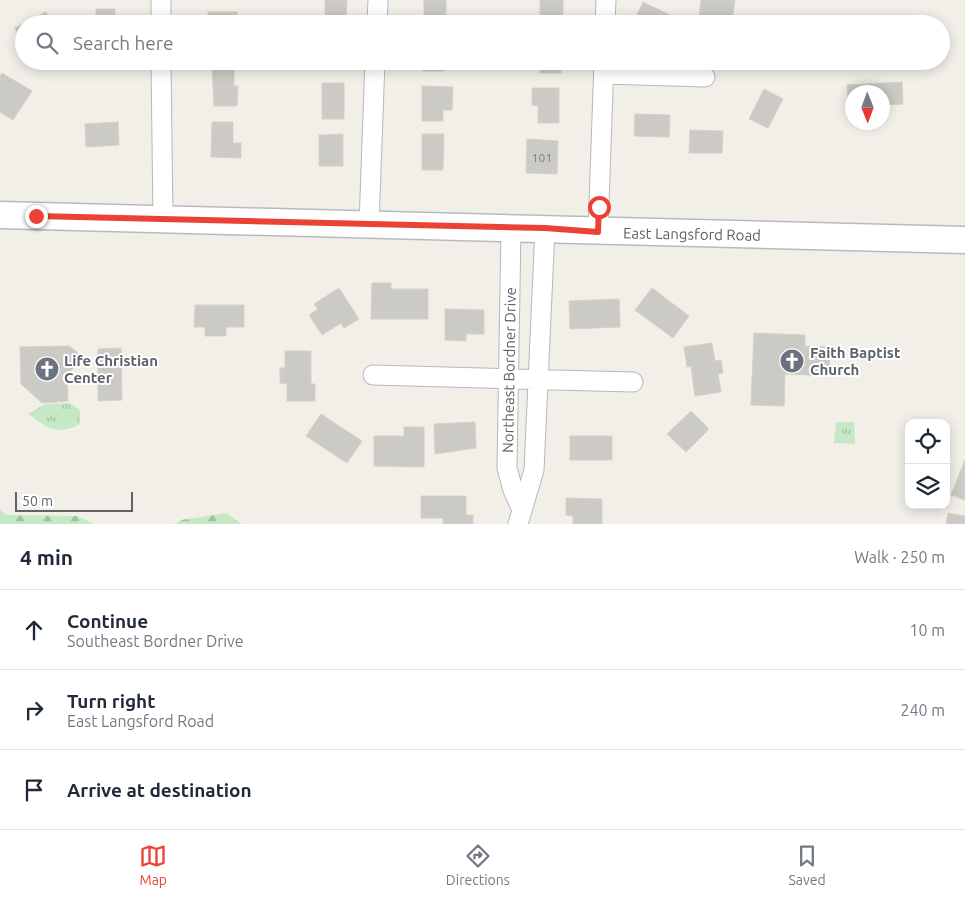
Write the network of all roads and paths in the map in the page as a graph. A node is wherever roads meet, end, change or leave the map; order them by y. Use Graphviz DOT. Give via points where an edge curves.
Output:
graph roads {
  1 [pos="161,0"];
  2 [pos="378,0"];
  3 [pos="606,0"];
  4 [pos="161,15"];
  5 [pos="377,15"];
  6 [pos="605,15"];
  7 [pos="161,70"];
  8 [pos="375,70"];
  9 [pos="604,70"];
  10 [pos="634,70"];
  11 [pos="705,77"];
  12 [pos="0,215"];
  13 [pos="163,220"];
  14 [pos="369,224"];
  15 [pos="511,228"];
  16 [pos="545,228"];
  17 [pos="598,232"];
  18 [pos="965,240"];
  19 [pos="373,375"];
  20 [pos="509,379"];
  21 [pos="537,380"];
  22 [pos="632,382"];
  23 [pos="520,517"];
  1 -- 4 [label="street"];
  2 -- 5 [label="street"];
  3 -- 6 [label="street"];
  7 -- 13 [label="street"];
  8 -- 14 [label="street"];
  9 -- 17 [label="street"];
  10 -- 11 [label="street"];
  12 -- 13 [label="street, East Langsford Road"];
  13 -- 14 [label="street, East Langsford Road"];
  14 -- 15 [label="street, East Langsford Road"];
  15 -- 16 [label="street, East Langsford Road"];
  15 -- 20 [label="street, Northeast Bordner Drive"];
  16 -- 17 [label="street, East Langsford Road"];
  16 -- 21 [label="street, Northeast Bordner Drive"];
  17 -- 18 [label="street, East Langsford Road"];
  19 -- 20 [label="street"];
  20 -- 21 [label="street"];
  20 -- 23 [label="street, Northeast Bordner Drive" via="507,468"];
  21 -- 22 [label="street"];
  21 -- 23 [label="street, Northeast Bordner Drive" via="534,470"];
}
